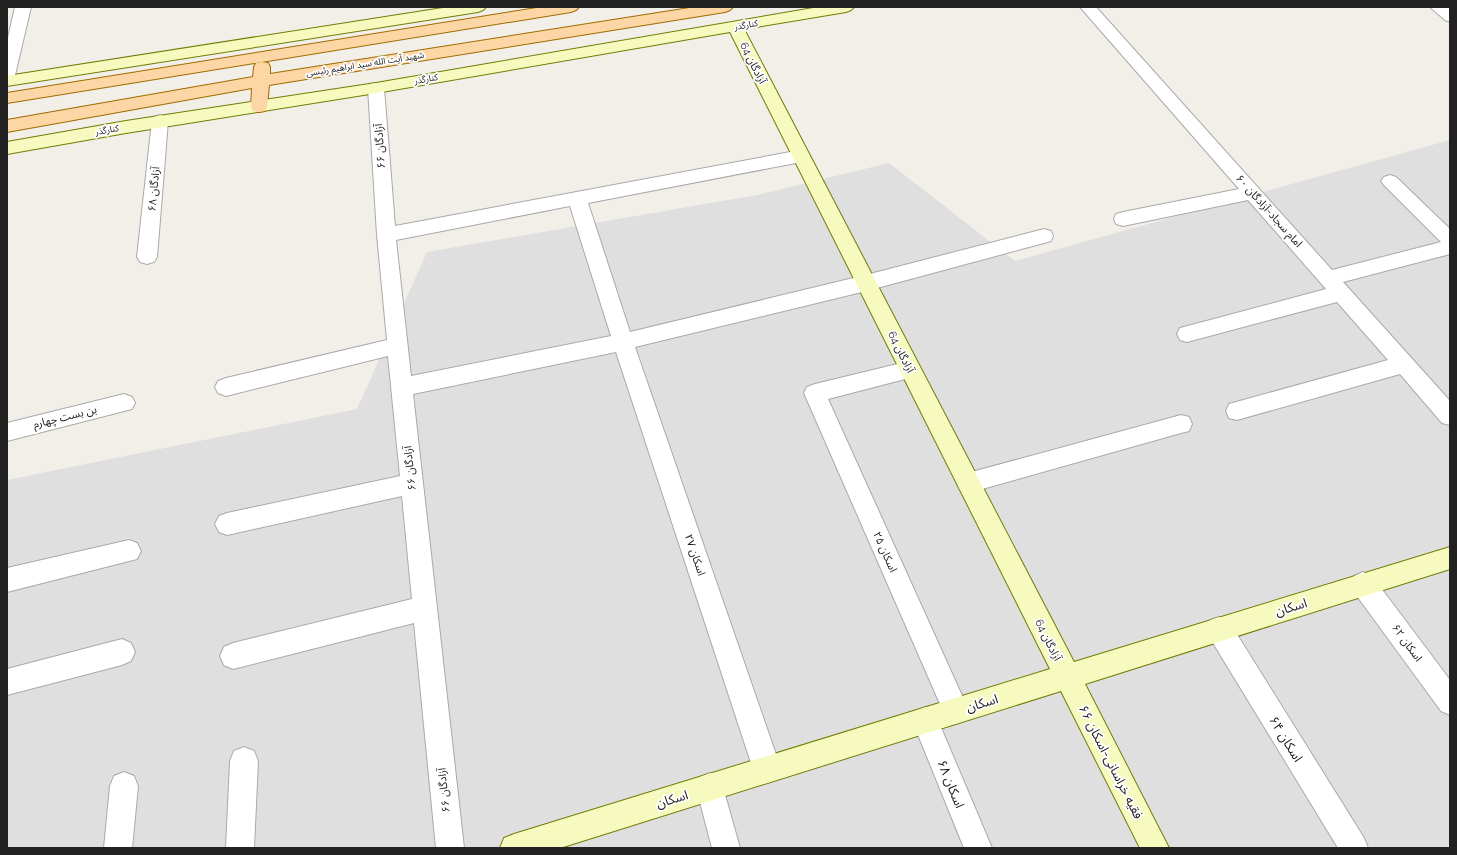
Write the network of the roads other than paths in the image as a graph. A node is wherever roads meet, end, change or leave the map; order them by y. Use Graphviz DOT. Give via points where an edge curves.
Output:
graph roads {
  1 [pos="23,7"];
  2 [pos="478,7"];
  3 [pos="571,7"];
  4 [pos="724,7"];
  5 [pos="846,7"];
  6 [pos="1088,7"];
  7 [pos="1438,7"];
  8 [pos="1450,17"];
  9 [pos="735,26"];
  10 [pos="263,56"];
  11 [pos="7,75"];
  12 [pos="261,81"];
  13 [pos="7,82"];
  14 [pos="376,88"];
  15 [pos="7,98"];
  16 [pos="259,107"];
  17 [pos="160,121"];
  18 [pos="7,126"];
  19 [pos="7,148"];
  20 [pos="801,156"];
  21 [pos="1390,181"];
  22 [pos="1253,193"];
  23 [pos="577,198"];
  24 [pos="1123,219"];
  25 [pos="386,235"];
  26 [pos="1044,236"];
  27 [pos="1450,240"];
  28 [pos="1450,247"];
  29 [pos="147,257"];
  30 [pos="1328,278"];
  31 [pos="866,283"];
  32 [pos="1342,293"];
  33 [pos="1187,334"];
  34 [pos="623,342"];
  35 [pos="397,346"];
  36 [pos="1404,364"];
  37 [pos="910,370"];
  38 [pos="226,387"];
  39 [pos="402,387"];
  40 [pos="124,403"];
  41 [pos="1237,411"];
  42 [pos="1450,416"];
  43 [pos="1180,424"];
  44 [pos="7,432"];
  45 [pos="968,483"];
  46 [pos="412,484"];
  47 [pos="226,524"];
  48 [pos="129,551"];
  49 [pos="1450,558"];
  50 [pos="7,580"];
  51 [pos="1363,584"];
  52 [pos="425,608"];
  53 [pos="1219,629"];
  54 [pos="122,652"];
  55 [pos="233,656"];
  56 [pos="1067,676"];
  57 [pos="7,682"];
  58 [pos="1450,702"];
  59 [pos="956,711"];
  60 [pos="925,720"];
  61 [pos="244,761"];
  62 [pos="767,769"];
  63 [pos="124,786"];
  64 [pos="710,787"];
  65 [pos="118,848"];
  66 [pos="240,848"];
  67 [pos="450,848"];
  68 [pos="514,848"];
  69 [pos="726,848"];
  70 [pos="978,848"];
  71 [pos="1155,848"];
  72 [pos="1354,848"];
  1 -- 11 [label="street"];
  2 -- 13 [label="street"];
  3 -- 10 [label="main road"];
  4 -- 12 [label="main road, شهید آیت الله سید ابراهیم رئیسی"];
  5 -- 9 [label="street, کنارگذر"];
  6 -- 22 [label="street, امام سجاد-آزادگان ۶۰"];
  7 -- 8 [label="street"];
  9 -- 14 [label="street, کنارگذر"];
  9 -- 20 [label="street, آزادگان 64"];
  10 -- 12 [label="main road"];
  10 -- 15 [label="main road"];
  12 -- 16 [label="main road"];
  12 -- 18 [label="main road, شهید آیت الله سید ابراهیم رئیسی"];
  14 -- 16 [label="street, کنارگذر"];
  14 -- 25 [label="street, آزادگان ۶۶"];
  16 -- 17 [label="street, کنارگذر"];
  17 -- 19 [label="street, کنارگذر"];
  17 -- 29 [label="street, آزادگان ۶۸"];
  20 -- 23 [label="street"];
  20 -- 31 [label="street, آزادگان 64"];
  21 -- 27 [label="street"];
  22 -- 24 [label="street"];
  22 -- 30 [label="street, امام سجاد-آزادگان ۶۰"];
  23 -- 25 [label="street"];
  23 -- 34 [label="street, اسکان ۲۷"];
  25 -- 35 [label="street, آزادگان ۶۶"];
  26 -- 31 [label="street"];
  28 -- 30 [label="street"];
  30 -- 32 [label="street, امام سجاد-آزادگان ۶۰"];
  31 -- 34 [label="street"];
  31 -- 37 [label="street, آزادگان 64"];
  32 -- 33 [label="street"];
  32 -- 36 [label="street, امام سجاد-آزادگان ۶۰"];
  34 -- 39 [label="street"];
  34 -- 62 [label="street, اسکان ۲۷"];
  35 -- 38 [label="street"];
  35 -- 39 [label="street, آزادگان ۶۶"];
  36 -- 41 [label="street"];
  36 -- 42 [label="street, امام سجاد-آزادگان ۶۰"];
  37 -- 45 [label="street, آزادگان 64"];
  37 -- 59 [label="street, اسکان ۲۵" via="814,392"];
  39 -- 46 [label="street, آزادگان ۶۶"];
  40 -- 44 [label="street, بن بست چهارم"];
  43 -- 45 [label="street"];
  45 -- 56 [label="street, آزادگان 64"];
  46 -- 47 [label="street"];
  46 -- 52 [label="street, آزادگان ۶۶"];
  48 -- 50 [label="street"];
  49 -- 51 [label="street, اسکان"];
  51 -- 53 [label="street, اسکان"];
  51 -- 58 [label="street, اسکان ۶۲"];
  52 -- 55 [label="street"];
  52 -- 67 [label="street, آزادگان ۶۶"];
  53 -- 56 [label="street, اسکان"];
  53 -- 72 [label="street, اسکان ۶۴"];
  54 -- 57 [label="street"];
  56 -- 59 [label="street, اسکان"];
  56 -- 71 [label="street, فقیه خراسانی-اسکان ۶۶"];
  59 -- 60 [label="street, اسکان"];
  60 -- 62 [label="street, اسکان"];
  60 -- 70 [label="street, اسکان ۶۸"];
  61 -- 66 [label="street"];
  62 -- 64 [label="street, اسکان"];
  63 -- 65 [label="street"];
  64 -- 68 [label="street, اسکان"];
  64 -- 69 [label="street"];
}
